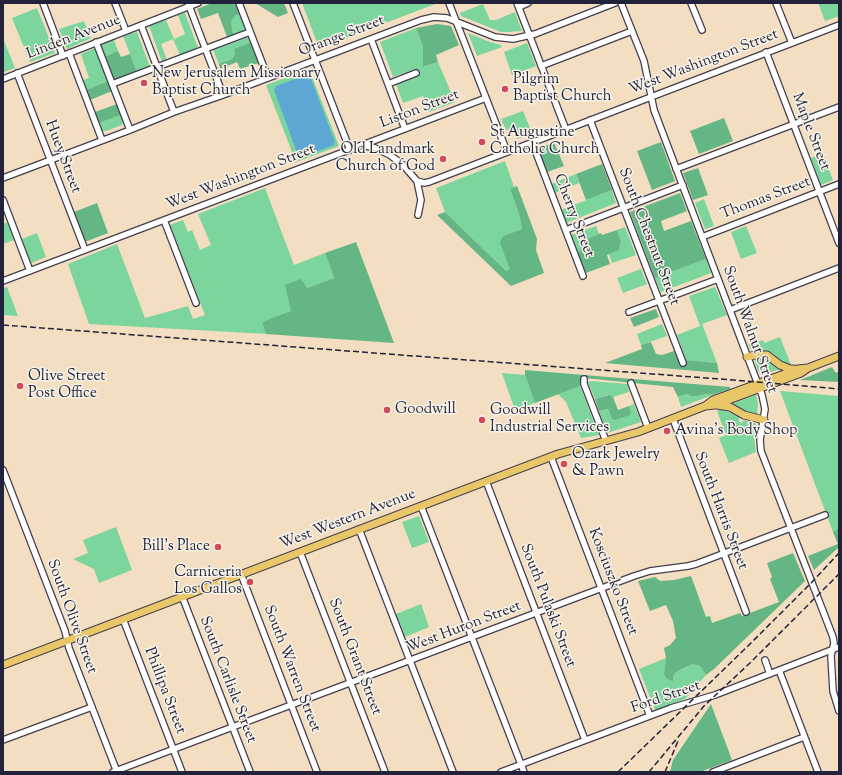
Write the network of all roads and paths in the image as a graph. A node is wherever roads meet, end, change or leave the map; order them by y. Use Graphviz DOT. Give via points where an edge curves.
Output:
graph roads {
  1 [pos="43,3"];
  2 [pos="115,3"];
  3 [pos="198,3"];
  4 [pos="239,3"];
  5 [pos="293,3"];
  6 [pos="449,3"];
  7 [pos="528,3"];
  8 [pos="615,3"];
  9 [pos="621,3"];
  10 [pos="691,3"];
  11 [pos="776,3"];
  12 [pos="188,5"];
  13 [pos="518,5"];
  14 [pos="456,21"];
  15 [pos="141,25"];
  16 [pos="839,25"];
  17 [pos="702,30"];
  18 [pos="126,31"];
  19 [pos="632,31"];
  20 [pos="250,32"];
  21 [pos="530,36"];
  22 [pos="371,39"];
  23 [pos="96,42"];
  24 [pos="792,43"];
  25 [pos="205,49"];
  26 [pos="766,52"];
  27 [pos="69,53"];
  28 [pos="63,56"];
  29 [pos="315,60"];
  30 [pos="541,66"];
  31 [pos="157,68"];
  32 [pos="17,73"];
  33 [pos="416,73"];
  34 [pos="268,78"];
  35 [pos="3,79"];
  36 [pos="112,84"];
  37 [pos="388,84"];
  38 [pos="223,95"];
  39 [pos="650,97"];
  40 [pos="486,98"];
  41 [pos="839,107"];
  42 [pos="174,112"];
  43 [pos="590,120"];
  44 [pos="794,124"];
  45 [pos="405,128"];
  46 [pos="130,130"];
  47 [pos="566,130"];
  48 [pos="102,140"];
  49 [pos="532,142"];
  50 [pos="362,145"];
  51 [pos="350,150"];
  52 [pos="507,152"];
  53 [pos="50,160"];
  54 [pos="676,169"];
  55 [pos="3,178"];
  56 [pos="417,181"];
  57 [pos="839,184"];
  58 [pos="682,185"];
  59 [pos="819,192"];
  60 [pos="3,200"];
  61 [pos="624,208"];
  62 [pos="418,215"];
  63 [pos="164,220"];
  64 [pos="566,230"];
  65 [pos="702,237"];
  66 [pos="839,243"];
  67 [pos="85,250"];
  68 [pos="839,268"];
  69 [pos="30,271"];
  70 [pos="583,276"];
  71 [pos="718,279"];
  72 [pos="3,281"];
  73 [pos="659,301"];
  74 [pos="196,303"];
  75 [pos="730,310"];
  76 [pos="629,312"];
  77 [pos="839,356"];
  78 [pos="747,357"];
  79 [pos="683,363"];
  80 [pos="808,368"];
  81 [pos="798,369"];
  82 [pos="584,379"];
  83 [pos="631,383"];
  84 [pos="758,386"];
  85 [pos="715,405"];
  86 [pos="705,406"];
  87 [pos="673,419"];
  88 [pos="764,420"];
  89 [pos="648,428"];
  90 [pos="606,442"];
  91 [pos="551,457"];
  92 [pos="3,470"];
  93 [pos="486,481"];
  94 [pos="422,506"];
  95 [pos="825,515"];
  96 [pos="791,528"];
  97 [pos="359,529"];
  98 [pos="300,552"];
  99 [pos="724,554"];
  100 [pos="241,574"];
  101 [pos="601,588"];
  102 [pos="182,596"];
  103 [pos="746,612"];
  104 [pos="537,613"];
  105 [pos="123,619"];
  106 [pos="472,637"];
  107 [pos="68,641"];
  108 [pos="839,647"];
  109 [pos="832,650"];
  110 [pos="410,660"];
  111 [pos="765,660"];
  112 [pos="3,665"];
  113 [pos="779,670"];
  114 [pos="770,674"];
  115 [pos="351,683"];
  116 [pos="292,705"];
  117 [pos="92,707"];
  118 [pos="839,711"];
  119 [pos="650,716"];
  120 [pos="233,728"];
  121 [pos="804,737"];
  122 [pos="3,740"];
  123 [pos="586,740"];
  124 [pos="173,749"];
  125 [pos="521,764"];
  126 [pos="116,772"];
  127 [pos="182,772"];
  128 [pos="250,772"];
  129 [pos="318,772"];
  130 [pos="385,772"];
  131 [pos="453,772"];
  132 [pos="501,772"];
  133 [pos="524,772"];
  134 [pos="713,772"];
  135 [pos="818,772"];
  1 -- 28 [label="street"];
  2 -- 18 [label="street"];
  3 -- 12 [label="street, Linden Avenue"];
  4 -- 20 [label="street"];
  5 -- 29 [label="street"];
  6 -- 14 [label="street"];
  7 -- 13 [label="street"];
  8 -- 21 [label="street, Orange Street"];
  9 -- 19 [label="street, South Walnut Street"];
  10 -- 17 [label="street"];
  11 -- 24 [label="street"];
  12 -- 15 [label="street, Linden Avenue"];
  12 -- 25 [label="street"];
  13 -- 21 [label="street"];
  14 -- 21 [label="street, Orange Street" via="495,37 513,39"];
  14 -- 22 [label="street, Orange Street" via="427,18"];
  14 -- 40 [label="street"];
  15 -- 18 [label="street, Linden Avenue"];
  15 -- 31 [label="street"];
  16 -- 24 [label="street, West Washington Street"];
  18 -- 23 [label="street, Linden Avenue"];
  19 -- 30 [label="street"];
  19 -- 39 [label="street, South Walnut Street" via="644,61"];
  20 -- 25 [label="street"];
  20 -- 34 [label="street"];
  21 -- 30 [label="street"];
  22 -- 29 [label="street, Orange Street"];
  22 -- 37 [label="street"];
  23 -- 27 [label="street, Linden Avenue"];
  23 -- 36 [label="street"];
  24 -- 26 [label="street, West Washington Street"];
  25 -- 31 [label="street"];
  25 -- 38 [label="street"];
  26 -- 39 [label="street, West Washington Street"];
  26 -- 44 [label="street, Maple Street"];
  27 -- 28 [label="street, Linden Avenue"];
  27 -- 48 [label="street"];
  28 -- 32 [label="street, Linden Avenue"];
  29 -- 34 [label="street, Orange Street"];
  29 -- 51 [label="street"];
  30 -- 47 [label="street"];
  31 -- 36 [label="street"];
  31 -- 42 [label="street"];
  32 -- 35 [label="street, Linden Avenue"];
  32 -- 53 [label="street, Huey Street"];
  33 -- 37 [label="street"];
  34 -- 38 [label="street, Orange Street"];
  36 -- 46 [label="street"];
  37 -- 45 [label="street"];
  38 -- 42 [label="street, Orange Street"];
  39 -- 43 [label="street, West Washington Street"];
  39 -- 54 [label="street, South Walnut Street"];
  40 -- 45 [label="street, Liston Street"];
  40 -- 52 [label="street"];
  41 -- 44 [label="street"];
  42 -- 46 [label="street, Orange Street"];
  43 -- 47 [label="street, West Washington Street"];
  43 -- 61 [label="street, South Chestnut Street"];
  44 -- 54 [label="street"];
  44 -- 59 [label="street, Maple Street"];
  45 -- 50 [label="street, Liston Street"];
  46 -- 48 [label="street, Orange Street"];
  47 -- 49 [label="street, West Washington Street"];
  48 -- 53 [label="street, Orange Street"];
  49 -- 52 [label="street, West Washington Street"];
  49 -- 64 [label="street, Cherry Street"];
  50 -- 51 [label="street, West Washington Street"];
  50 -- 56 [label="street" via="390,155 404,165"];
  51 -- 63 [label="street, West Washington Street"];
  52 -- 56 [label="street, West Washington Street" via="429,182"];
  53 -- 55 [label="street, Orange Street"];
  53 -- 67 [label="street, Huey Street"];
  54 -- 58 [label="street, South Walnut Street"];
  56 -- 62 [label="street" via="421,200"];
  57 -- 59 [label="street, Thomas Street"];
  58 -- 61 [label="street"];
  58 -- 65 [label="street, South Walnut Street"];
  59 -- 65 [label="street, Thomas Street"];
  59 -- 66 [label="street, Maple Street"];
  60 -- 69 [label="street"];
  61 -- 64 [label="street"];
  61 -- 73 [label="street, South Chestnut Street"];
  63 -- 67 [label="street, West Washington Street"];
  63 -- 74 [label="street"];
  64 -- 70 [label="street, Cherry Street"];
  65 -- 71 [label="street, South Walnut Street"];
  67 -- 69 [label="street, West Washington Street"];
  68 -- 75 [label="street"];
  69 -- 72 [label="street, West Washington Street"];
  71 -- 73 [label="street"];
  71 -- 75 [label="street, South Walnut Street"];
  73 -- 76 [label="street"];
  73 -- 79 [label="street, South Chestnut Street"];
  75 -- 78 [label="street, South Walnut Street"];
  77 -- 80 [label="main road, West Western Avenue"];
  78 -- 81 [label="main road" via="767,355 785,368"];
  78 -- 84 [label="street, South Walnut Street"];
  80 -- 81 [label="main road, West Western Avenue"];
  80 -- 84 [label="main road, West Western Avenue" via="801,373"];
  81 -- 84 [label="main road, West Western Avenue"];
  82 -- 90 [label="street"];
  83 -- 89 [label="street"];
  84 -- 85 [label="main road, West Western Avenue"];
  84 -- 86 [label="main road, West Western Avenue" via="713,400"];
  84 -- 88 [label="street, South Walnut Street" via="765,409"];
  85 -- 86 [label="main road, West Western Avenue"];
  85 -- 88 [label="main road" via="730,407 744,415"];
  86 -- 87 [label="main road, West Western Avenue"];
  87 -- 89 [label="main road, West Western Avenue"];
  87 -- 99 [label="street, South Harris Street"];
  88 -- 96 [label="street, South Walnut Street" via="761,429 761,450"];
  89 -- 90 [label="main road, West Western Avenue"];
  90 -- 91 [label="main road, West Western Avenue" via="579,447"];
  91 -- 93 [label="main road, West Western Avenue"];
  91 -- 101 [label="street, Kosciuszko Street"];
  92 -- 107 [label="street, South Olive Street"];
  93 -- 94 [label="main road, West Western Avenue"];
  93 -- 104 [label="street, South Pulaski Street"];
  94 -- 97 [label="main road, West Western Avenue"];
  94 -- 106 [label="street"];
  95 -- 96 [label="street, West Huron Street"];
  96 -- 99 [label="street, West Huron Street"];
  96 -- 109 [label="street, South Walnut Street" via="833,637"];
  97 -- 98 [label="main road, West Western Avenue"];
  97 -- 110 [label="street"];
  98 -- 100 [label="main road, West Western Avenue"];
  98 -- 115 [label="street, South Grant Street"];
  99 -- 101 [label="street, West Huron Street" via="688,566 650,571"];
  99 -- 103 [label="street, South Harris Street"];
  100 -- 102 [label="main road, West Western Avenue"];
  100 -- 116 [label="street, South Warren Street"];
  101 -- 104 [label="street, West Huron Street"];
  101 -- 119 [label="street, Kosciuszko Street"];
  102 -- 105 [label="main road, West Western Avenue"];
  102 -- 120 [label="street, South Carlisle Street"];
  104 -- 106 [label="street, West Huron Street"];
  104 -- 123 [label="street, South Pulaski Street"];
  105 -- 107 [label="main road, West Western Avenue"];
  105 -- 124 [label="street, Phillipa Street"];
  106 -- 110 [label="street, West Huron Street"];
  106 -- 125 [label="street"];
  107 -- 112 [label="main road, West Western Avenue"];
  107 -- 117 [label="street, South Olive Street"];
  108 -- 109 [label="street, Ford Street"];
  109 -- 113 [label="street, Ford Street"];
  109 -- 118 [label="street, South Walnut Street" via="833,691"];
  110 -- 115 [label="street, West Huron Street"];
  110 -- 131 [label="street"];
  111 -- 114 [label="street"];
  113 -- 114 [label="street, Ford Street"];
  113 -- 121 [label="street"];
  114 -- 119 [label="street, Ford Street"];
  115 -- 116 [label="street, West Huron Street"];
  115 -- 130 [label="street, South Grant Street"];
  116 -- 120 [label="street, West Huron Street"];
  116 -- 129 [label="street, South Warren Street"];
  117 -- 122 [label="street"];
  117 -- 126 [label="street, South Olive Street"];
  119 -- 123 [label="street, Ford Street"];
  120 -- 124 [label="street, West Huron Street"];
  120 -- 128 [label="street, South Carlisle Street"];
  121 -- 134 [label="street"];
  121 -- 135 [label="street"];
  123 -- 125 [label="street, Ford Street"];
  124 -- 126 [label="street, West Huron Street"];
  124 -- 127 [label="street, Phillipa Street"];
  125 -- 132 [label="street, Ford Street"];
  125 -- 133 [label="street"];
}
